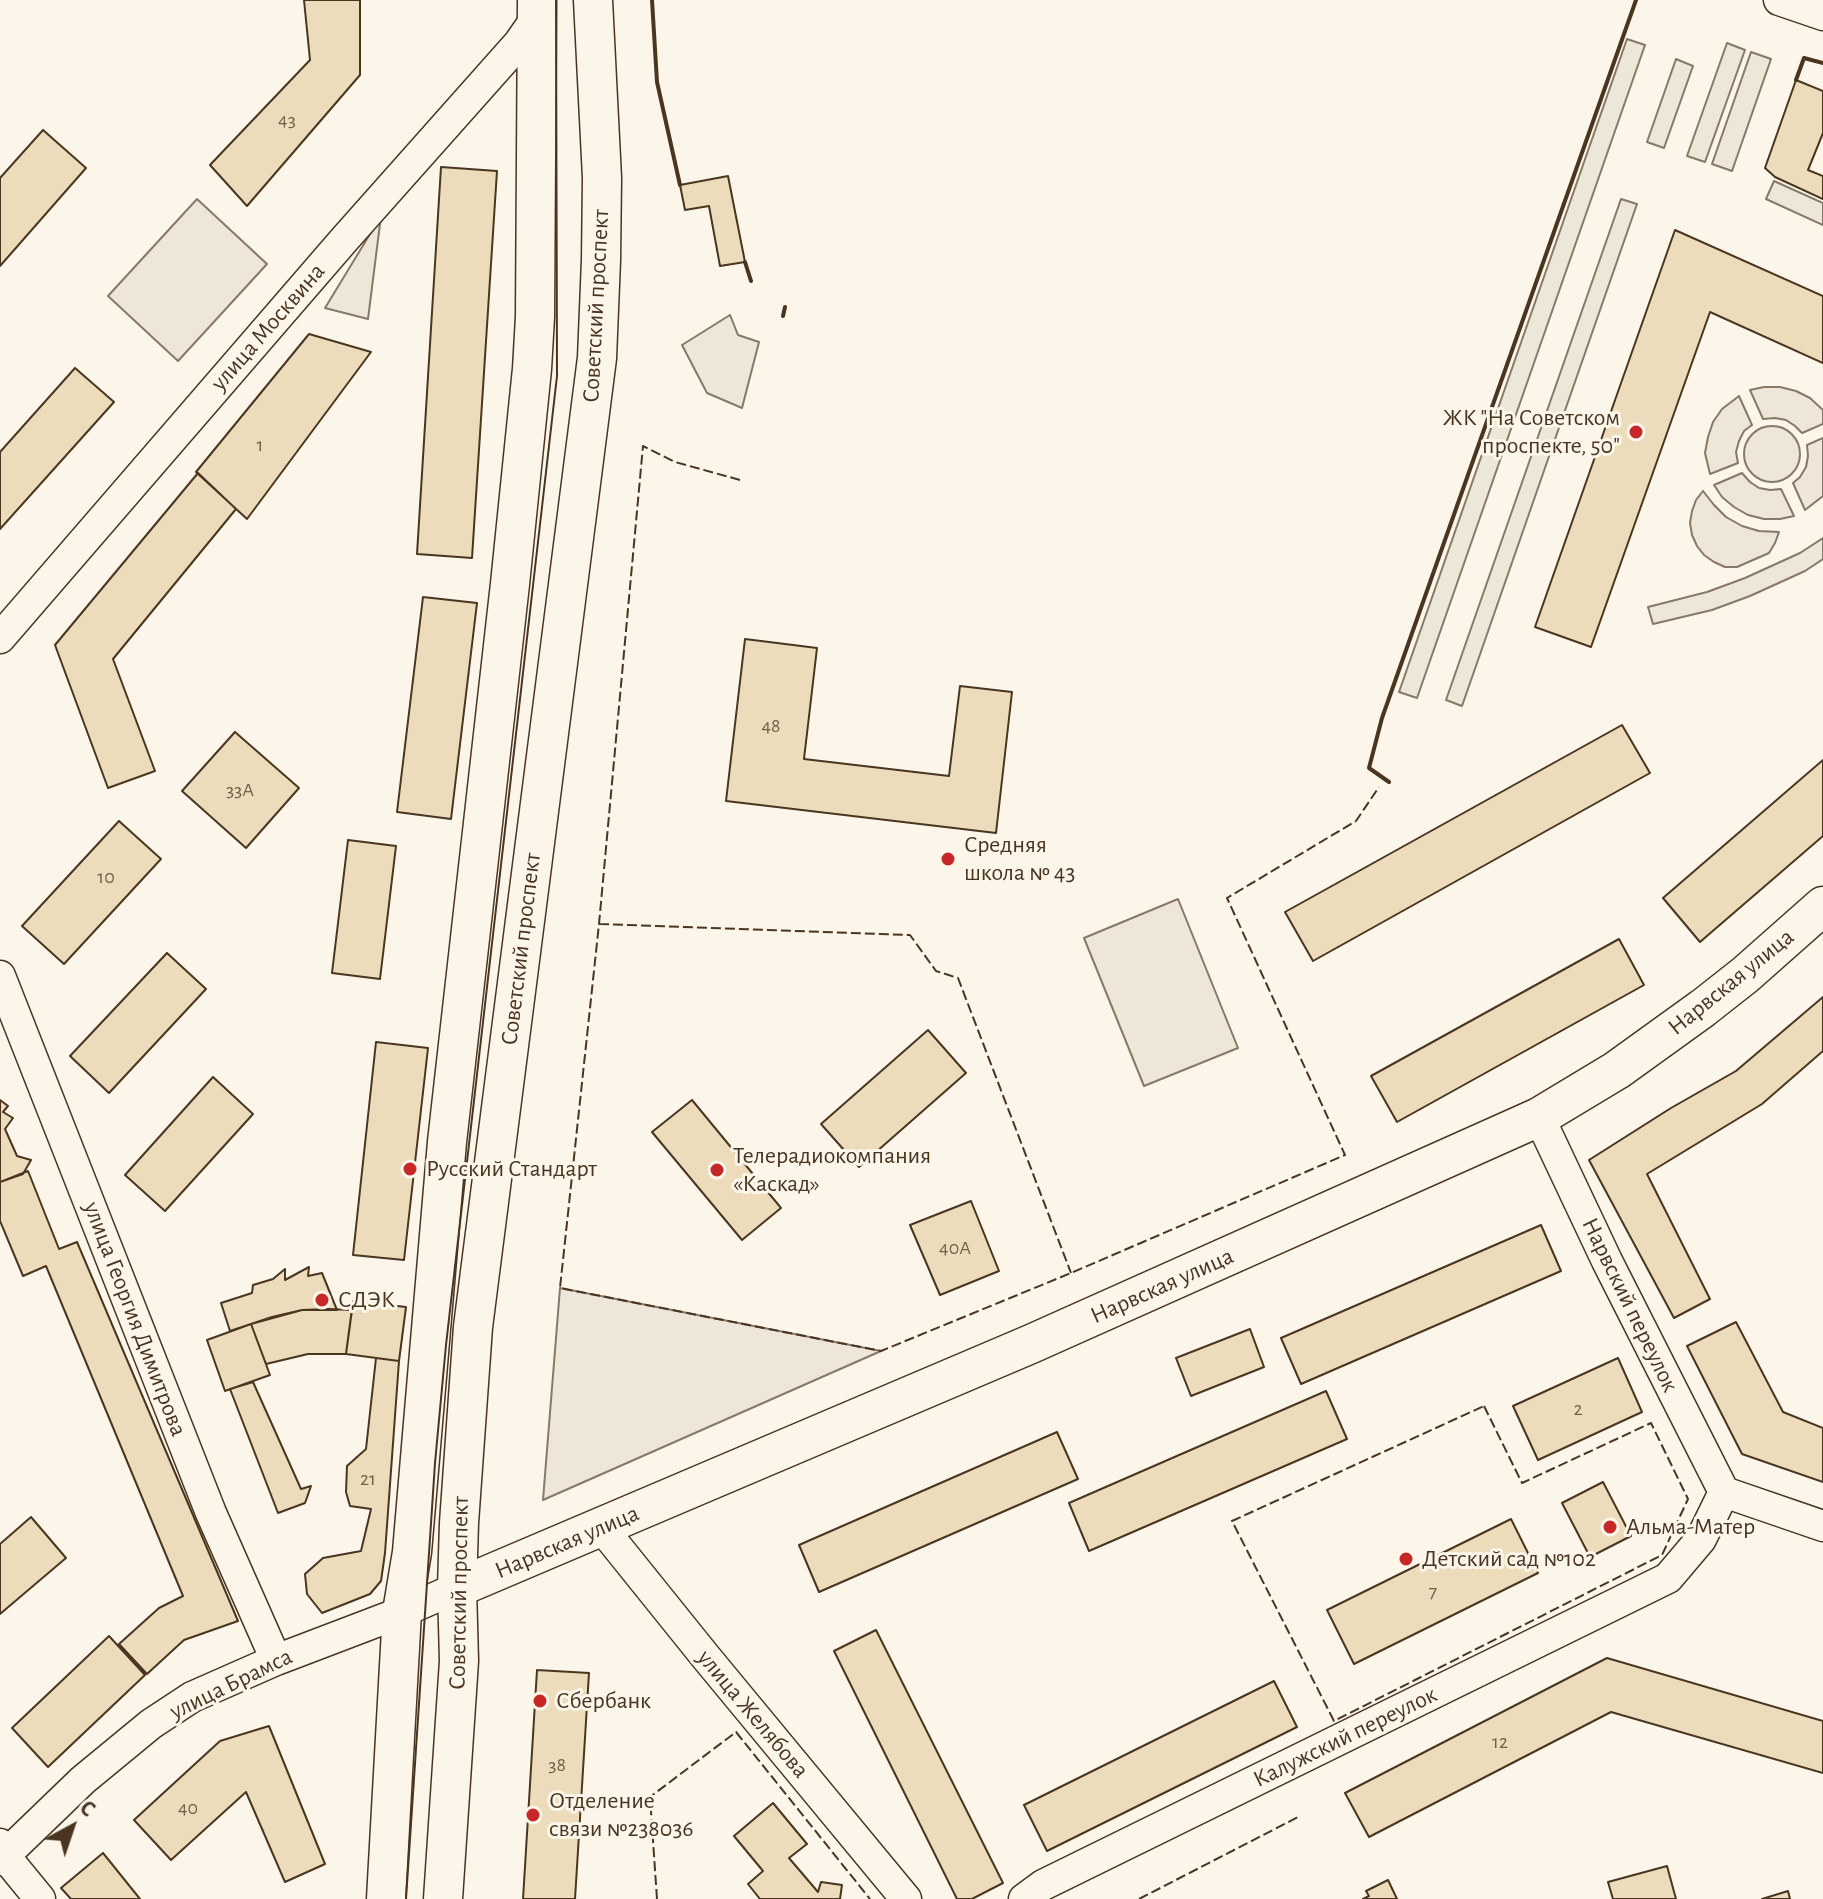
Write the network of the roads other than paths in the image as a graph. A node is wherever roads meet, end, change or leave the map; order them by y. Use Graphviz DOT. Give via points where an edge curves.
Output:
graph roads {
  1 [pos="593,0"];
  2 [pos="1779,0"];
  3 [pos="537,9"];
  4 [pos="1823,15"];
  5 [pos="0,638"];
  6 [pos="1823,906"];
  7 [pos="0,976"];
  8 [pos="1539,1117"];
  9 [pos="1724,1492"];
  10 [pos="1823,1526"];
  11 [pos="602,1528"];
  12 [pos="457,1588"];
  13 [pos="402,1612"];
  14 [pos="276,1660"];
  15 [pos="1,1853"];
  16 [pos="40,1899"];
  17 [pos="386,1899"];
  18 [pos="443,1899"];
  19 [pos="906,1899"];
  20 [pos="1024,1899"];
  1 -- 12 [label="main road, Советский проспект" via="602,178 597,358 476,1302"];
  2 -- 4 [label="street"];
  3 -- 5 [label="street, улица Москвина" via="519,43"];
  3 -- 13 [label="main road, Советский проспект" via="532,369 447,1142 412,1552"];
  6 -- 8 [label="main road, Нарвская улица" via="1703,1008 1617,1070"];
  7 -- 14 [label="street, улица Георгия Димитрова" via="211,1513"];
  8 -- 9 [label="street, Нарвский переулок"];
  8 -- 11 [label="main road, Нарвская улица"];
  9 -- 10 [label="street"];
  9 -- 20 [label="street, Калужский переулок" via="1701,1539 1668,1578 1043,1885"];
  11 -- 12 [label="main road, Нарвская улица"];
  11 -- 19 [label="street, улица Желябова"];
  12 -- 13 [label="street, улица Брамса"];
  12 -- 18 [label="main road, Советский проспект" via="459,1661"];
  13 -- 14 [label="street, улица Брамса"];
  13 -- 17 [label="main road, Советский проспект"];
  14 -- 15 [label="street, улица Брамса" via="192,1697 151,1724"];
  15 -- 16 [label="street"];
}
